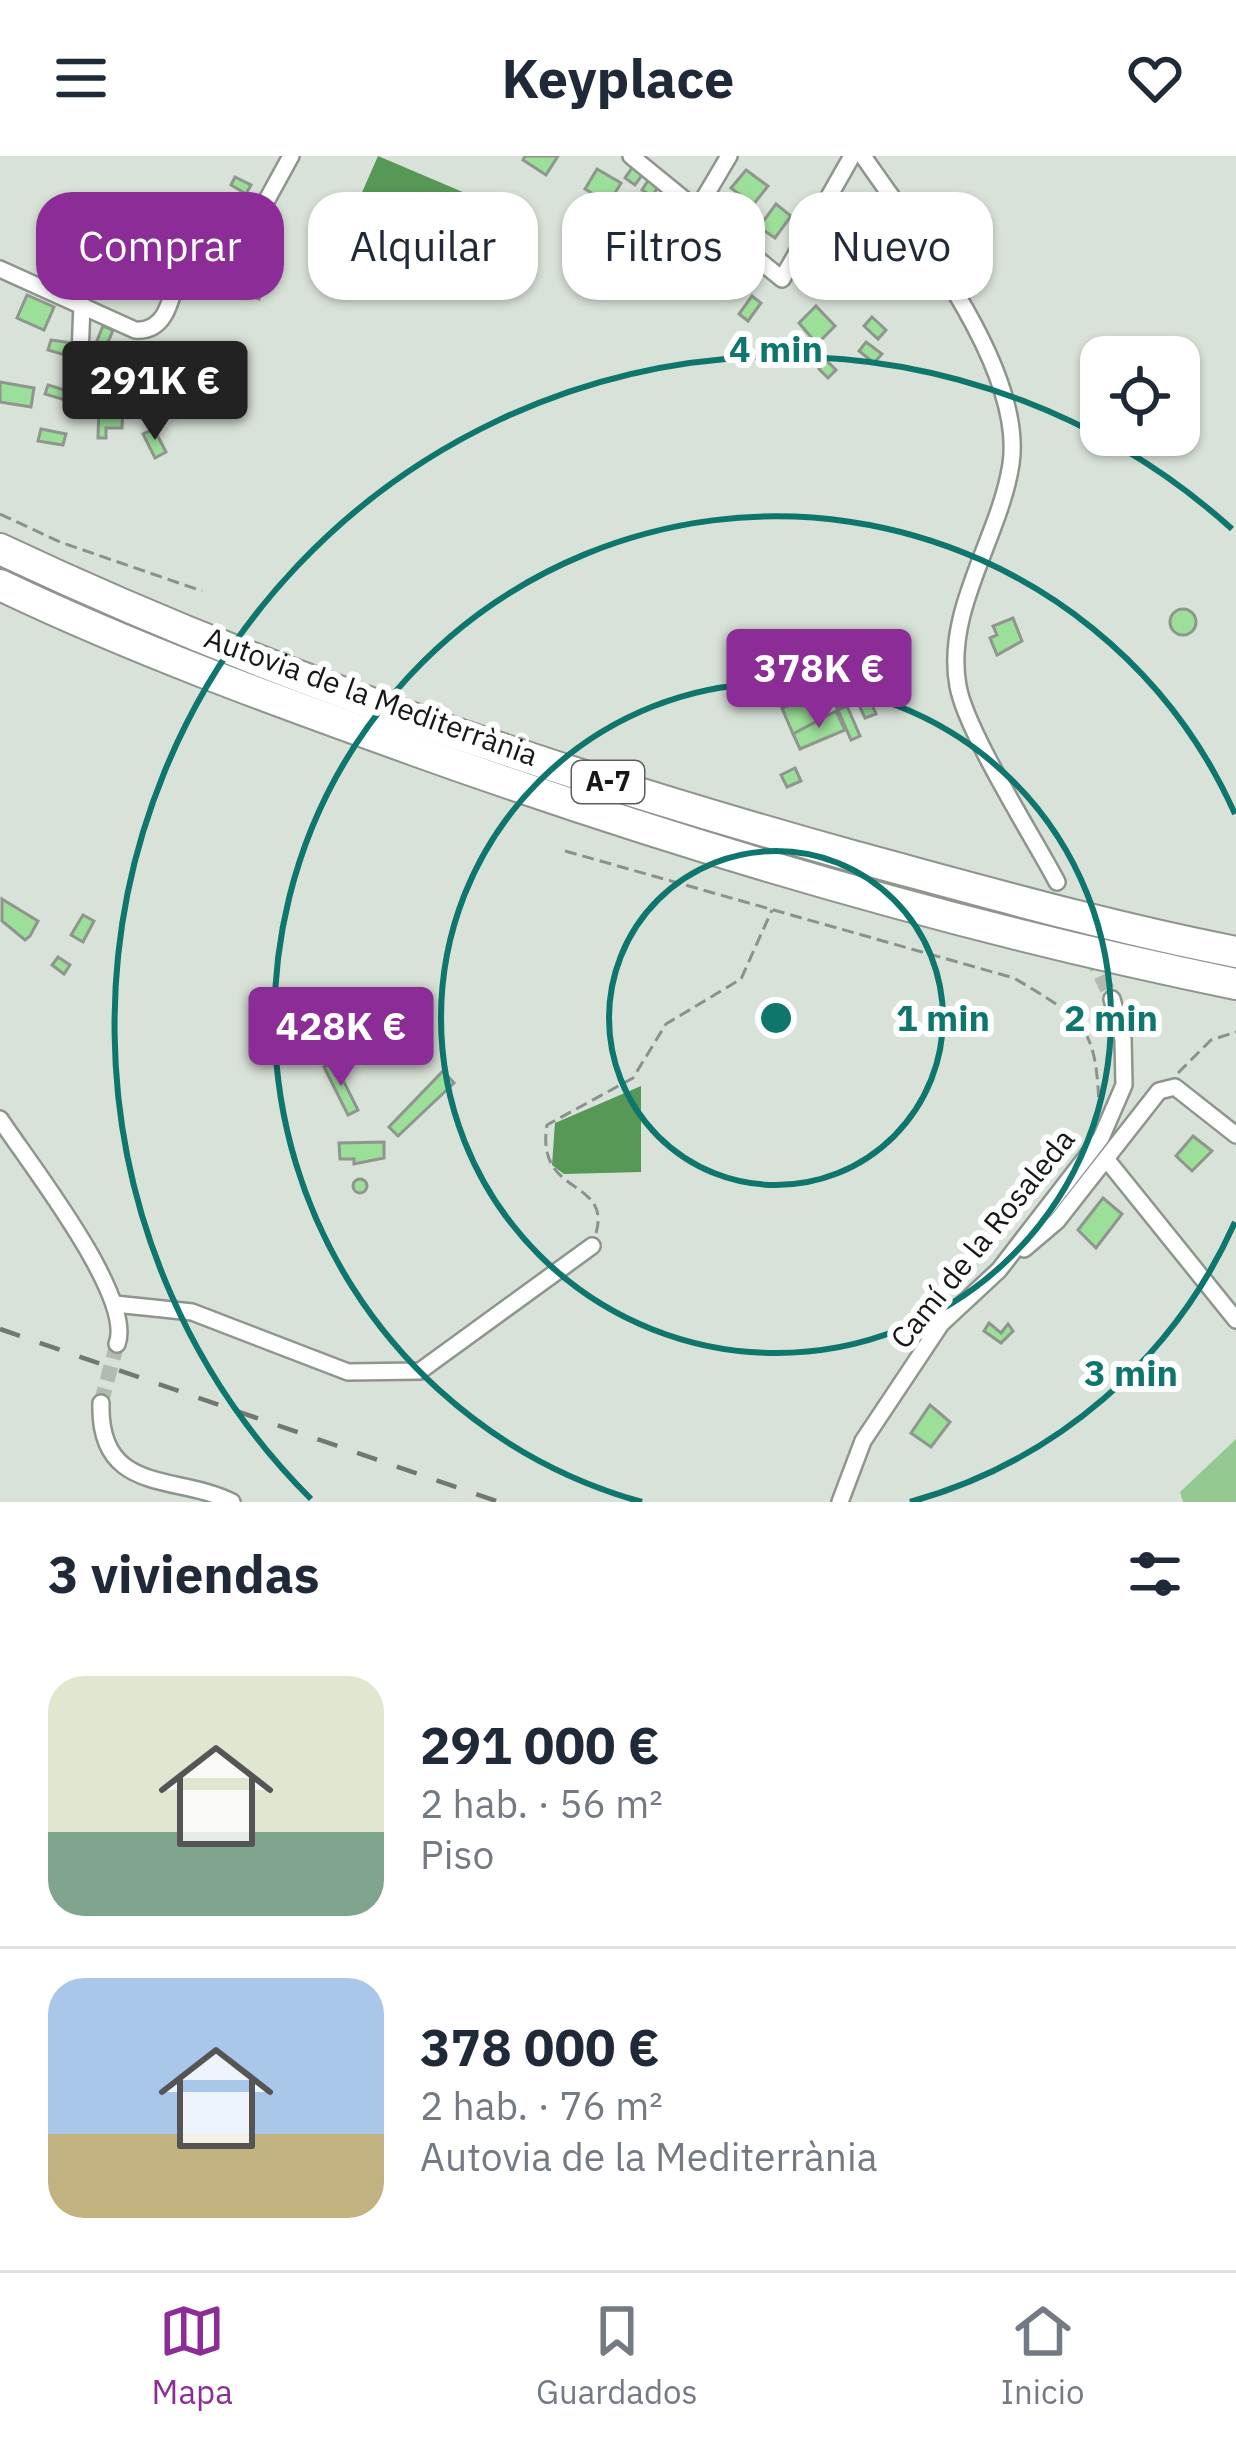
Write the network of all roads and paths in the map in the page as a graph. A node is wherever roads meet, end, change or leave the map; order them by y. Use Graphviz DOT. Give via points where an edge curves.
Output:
graph roads {
  1 [pos="291,156"];
  2 [pos="631,156"];
  3 [pos="728,156"];
  4 [pos="852,156"];
  5 [pos="863,156"];
  6 [pos="675,192"];
  7 [pos="707,192"];
  8 [pos="765,265"];
  9 [pos="0,269"];
  10 [pos="82,304"];
  11 [pos="79,382"];
  12 [pos="0,514"];
  13 [pos="0,549"];
  14 [pos="0,585"];
  15 [pos="202,591"];
  16 [pos="565,850"];
  17 [pos="1057,882"];
  18 [pos="772,909"];
  19 [pos="1236,952"];
  20 [pos="1236,984"];
  21 [pos="1112,999"];
  22 [pos="1236,1032"];
  23 [pos="1159,1091"];
  24 [pos="0,1119"];
  25 [pos="1236,1135"];
  26 [pos="1101,1138"];
  27 [pos="1107,1160"];
  28 [pos="592,1246"];
  29 [pos="999,1270"];
  30 [pos="115,1304"];
  31 [pos="1236,1320"];
  32 [pos="117,1344"];
  33 [pos="101,1403"];
  34 [pos="232,1502"];
  35 [pos="840,1502"];
  1 -- 10 [label="street" via="263,207 199,229 162,323 135,330"];
  2 -- 6 [label="street"];
  3 -- 7 [label="street"];
  4 -- 8 [label="street" via="782,279"];
  5 -- 17 [label="street" via="984,344 1009,413 1011,463 959,643 958,686"];
  9 -- 10 [label="street"];
  10 -- 11 [label="street"];
  12 -- 15 [label="path"];
  13 -- 19 [label="highway, Autovia de la Mediterrània / A-7" via="487,743 847,854"];
  14 -- 20 [label="highway, Autovia de la Mediterrània / A-7" via="282,703 563,804 848,890"];
  16 -- 18 [label="path"];
  18 -- 26 [label="path" via="1014,978 1076,1015 1097,1054"];
  18 -- 28 [label="path" via="741,979 666,1024 633,1078 547,1125 549,1166 597,1204"];
  21 -- 26 [label="street, Camí de la Rosaleda" via="1124,1085"];
  22 -- 23 [label="path" via="1211,1040"];
  23 -- 25 [label="street" via="1175,1087"];
  23 -- 27 [label="street"];
  24 -- 30 [label="street"];
  26 -- 29 [label="street, Camí de la Rosaleda"];
  27 -- 29 [label="street" via="1057,1221"];
  27 -- 31 [label="street"];
  28 -- 30 [label="street" via="420,1371 348,1372 192,1312"];
  29 -- 35 [label="street, Camí de la Rosaleda" via="941,1324 863,1442"];
  30 -- 32 [label="street"];
  33 -- 34 [label="street" via="108,1443 135,1475"];
}
